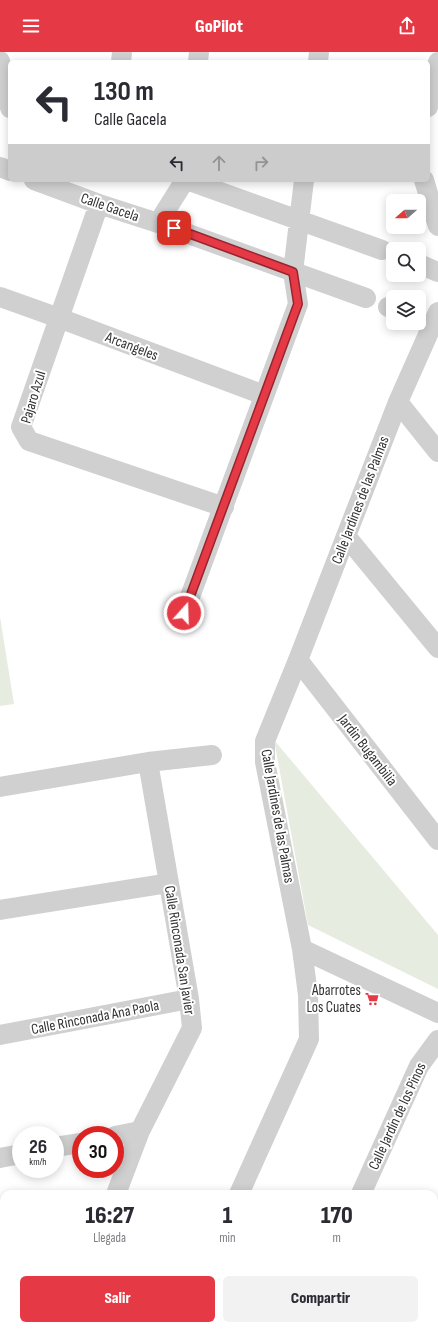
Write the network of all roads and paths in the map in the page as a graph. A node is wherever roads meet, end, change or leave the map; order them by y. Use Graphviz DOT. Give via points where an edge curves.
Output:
graph roads {
  1 [pos="0,61"];
  2 [pos="438,62"];
  3 [pos="430,98"];
  4 [pos="8,99"];
  5 [pos="39,182"];
  6 [pos="185,182"];
  7 [pos="192,182"];
  8 [pos="304,182"];
  9 [pos="425,182"];
  10 [pos="99,204"];
  11 [pos="300,220"];
  12 [pos="158,223"];
  13 [pos="438,226"];
  14 [pos="382,250"];
  15 [pos="426,267"];
  16 [pos="293,272"];
  17 [pos="438,272"];
  18 [pos="0,298"];
  19 [pos="366,298"];
  20 [pos="59,318"];
  21 [pos="432,321"];
  22 [pos="264,395"];
  23 [pos="398,402"];
  24 [pos="438,452"];
  25 [pos="224,506"];
  26 [pos="346,536"];
  27 [pos="184,613"];
  28 [pos="438,648"];
  29 [pos="298,660"];
  30 [pos="212,755"];
  31 [pos="148,762"];
  32 [pos="0,787"];
  33 [pos="438,840"];
  34 [pos="169,883"];
  35 [pos="0,910"];
  36 [pos="302,949"];
  37 [pos="189,999"];
  38 [pos="438,1013"];
  39 [pos="0,1034"];
  40 [pos="438,1040"];
  41 [pos="140,1131"];
  42 [pos="124,1134"];
  43 [pos="12,1156"];
  44 [pos="0,1158"];
  45 [pos="118,1190"];
  46 [pos="241,1190"];
  47 [pos="363,1190"];
  1 -- 4 [label="street"];
  2 -- 3 [label="street"];
  5 -- 10 [label="street, Calle Gacela"];
  6 -- 12 [label="street"];
  7 -- 11 [label="street"];
  8 -- 11 [label="street"];
  9 -- 13 [label="street"];
  10 -- 12 [label="street, Calle Gacela"];
  10 -- 20 [label="street, Pajaro Azul"];
  11 -- 14 [label="street"];
  11 -- 16 [label="street"];
  12 -- 16 [label="street, Calle Gacela"];
  15 -- 17 [label="street"];
  16 -- 19 [label="street, Calle Gacela"];
  16 -- 22 [label="street" via="298,304"];
  18 -- 20 [label="street, Arcangeles"];
  20 -- 22 [label="street, Arcangeles"];
  20 -- 25 [label="street, Pajaro Azul" via="21,427 29,441"];
  21 -- 23 [label="street, Calle Jardines de las Palmas"];
  22 -- 25 [label="street"];
  23 -- 24 [label="street"];
  23 -- 26 [label="street, Calle Jardines de las Palmas"];
  25 -- 27 [label="street"];
  26 -- 28 [label="street"];
  26 -- 29 [label="street, Calle Jardines de las Palmas"];
  29 -- 33 [label="street, Jardin Bugambilia"];
  29 -- 36 [label="street, Calle Jardines de las Palmas" via="264,741 265,762"];
  30 -- 31 [label="street"];
  31 -- 32 [label="street"];
  31 -- 34 [label="street, Calle Rinconada San Javier"];
  34 -- 35 [label="street"];
  34 -- 37 [label="street, Calle Rinconada San Javier"];
  36 -- 38 [label="street"];
  36 -- 46 [label="street, Calle Jardines de las Palmas" via="308,995 309,1038"];
  37 -- 39 [label="street, Calle Rinconada Ana Paola"];
  37 -- 41 [label="street, Calle Rinconada San Javier" via="192,1028"];
  40 -- 47 [label="street, Calle Jardín de los Pinos" via="419,1066"];
  41 -- 42 [label="street"];
  41 -- 45 [label="street, Calle Rinconada San Javier"];
  43 -- 44 [label="street"];
}
